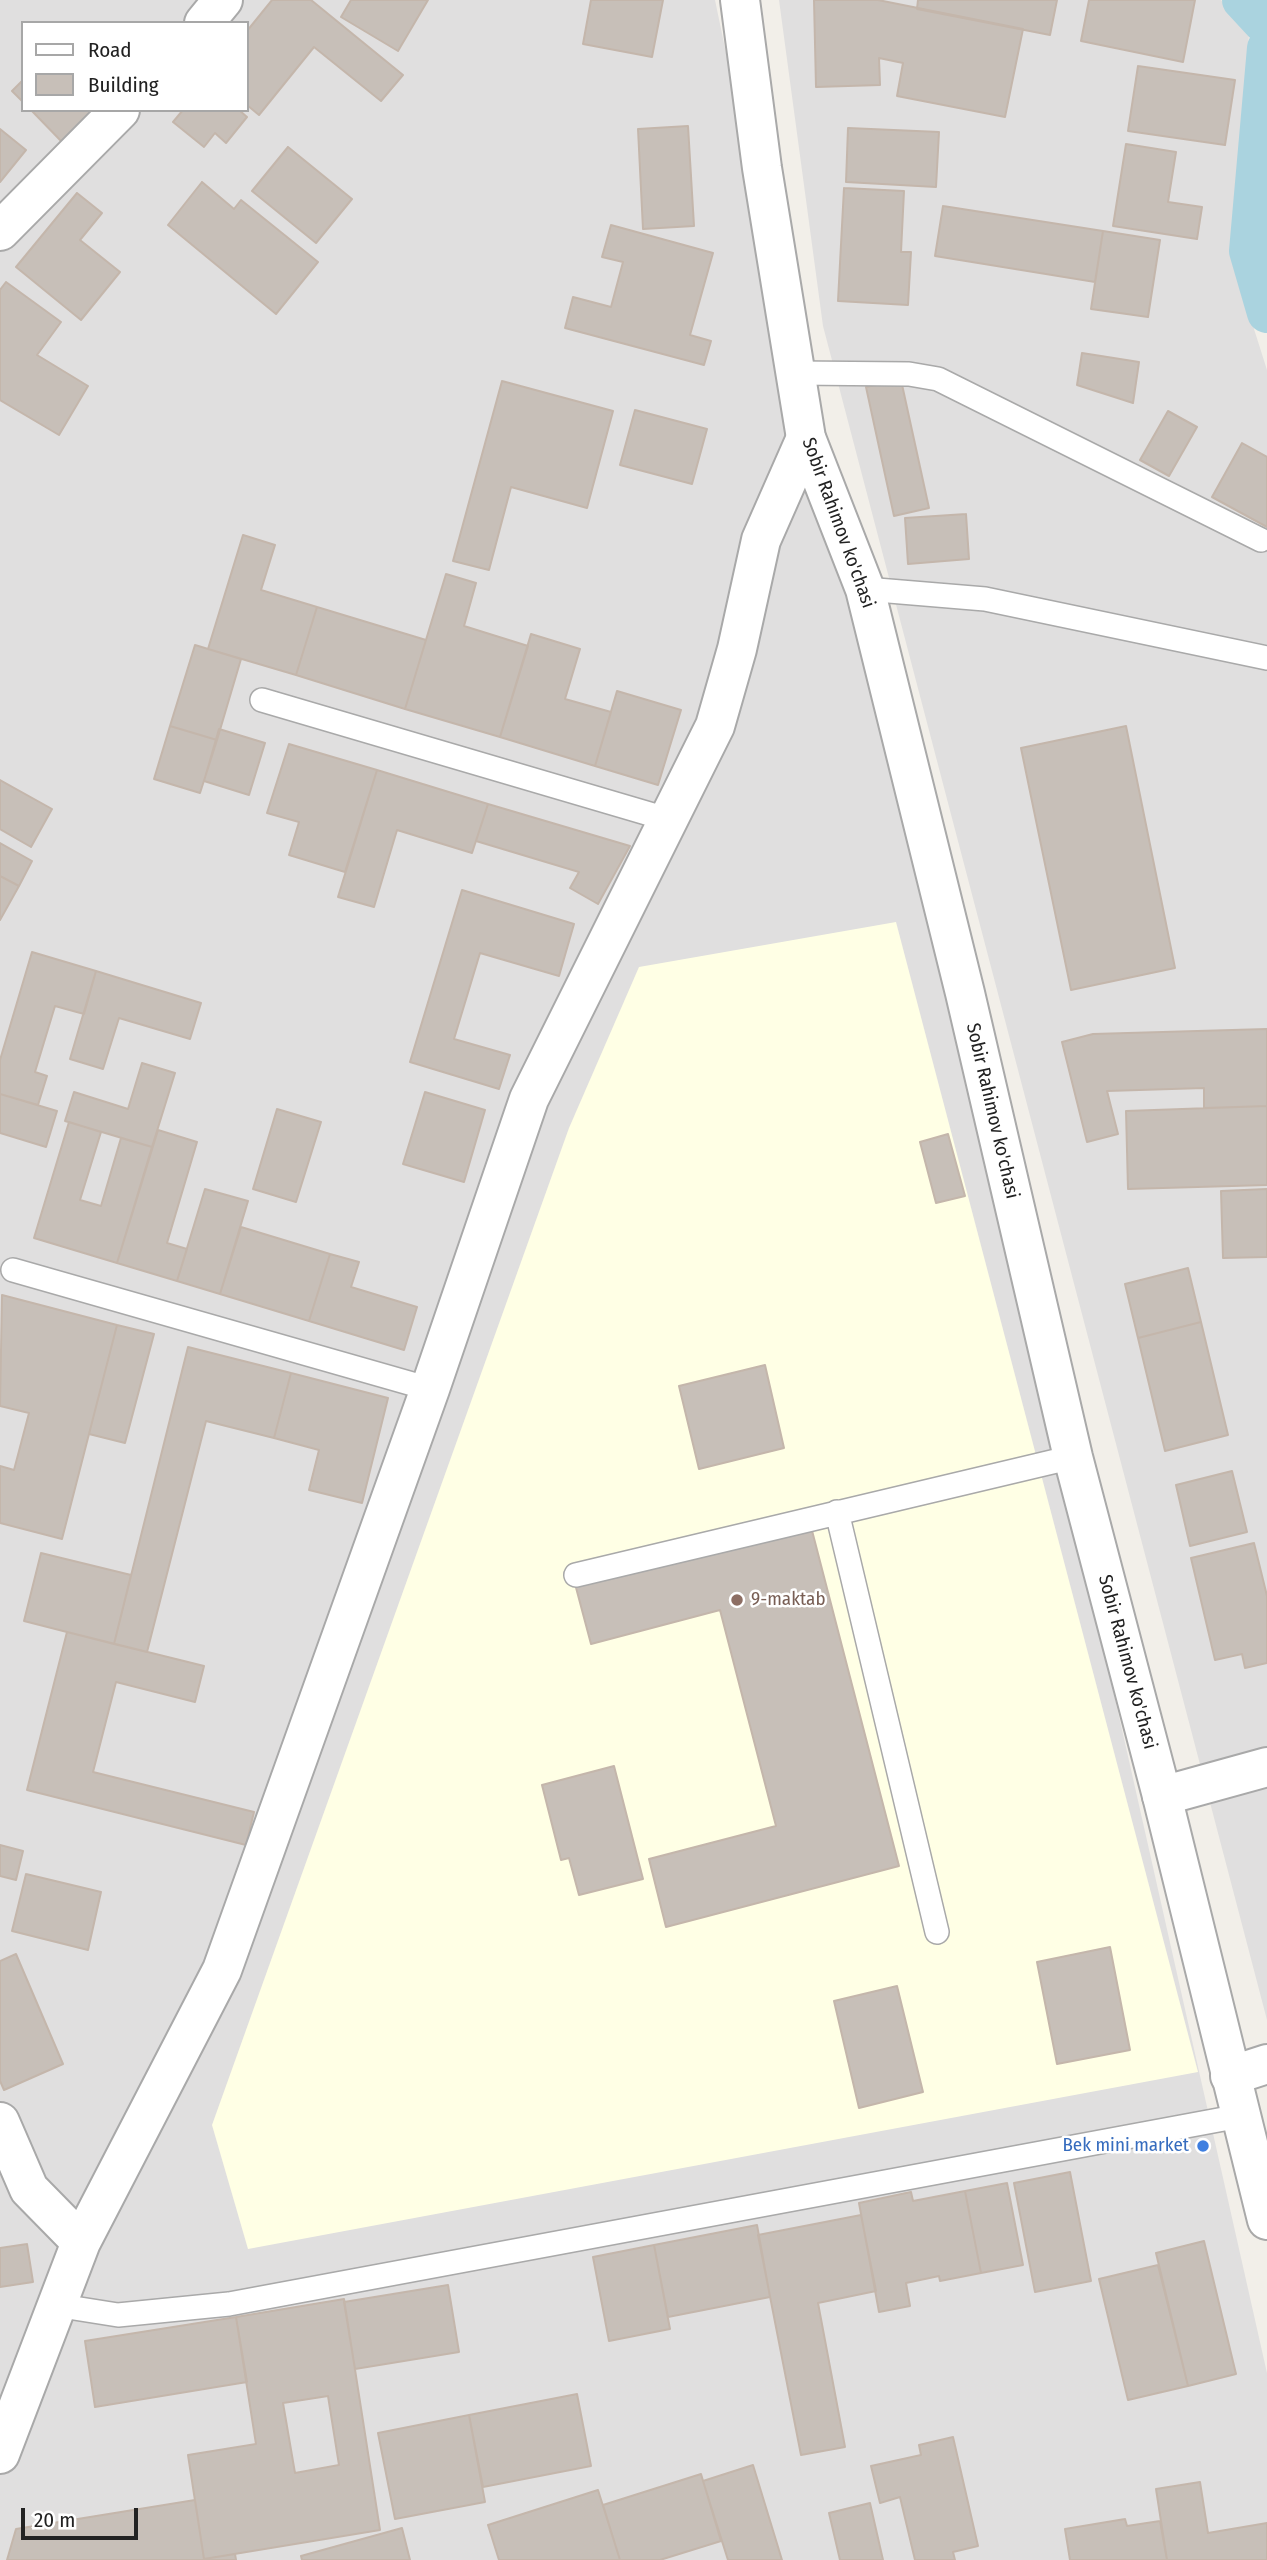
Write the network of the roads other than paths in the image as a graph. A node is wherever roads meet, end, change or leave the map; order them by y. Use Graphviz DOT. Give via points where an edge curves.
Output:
graph roads {
  1 [pos="223,0"];
  2 [pos="740,0"];
  3 [pos="206,21"];
  4 [pos="119,112"];
  5 [pos="0,231"];
  6 [pos="794,373"];
  7 [pos="806,438"];
  8 [pos="1261,540"];
  9 [pos="864,589"];
  10 [pos="1267,658"];
  11 [pos="262,700"];
  12 [pos="670,820"];
  13 [pos="13,1270"];
  14 [pos="430,1389"];
  15 [pos="1073,1457"];
  16 [pos="837,1512"];
  17 [pos="576,1575"];
  18 [pos="1267,1767"];
  19 [pos="1162,1796"];
  20 [pos="937,1932"];
  21 [pos="1267,2064"];
  22 [pos="1230,2076"];
  23 [pos="1240,2116"];
  24 [pos="0,2122"];
  25 [pos="1267,2220"];
  26 [pos="81,2242"];
  27 [pos="55,2305"];
  28 [pos="0,2454"];
  1 -- 3 [label="street"];
  2 -- 6 [label="street, Sobir Rahimov ko'chasi"];
  4 -- 5 [label="street"];
  6 -- 7 [label="street, Sobir Rahimov ko'chasi"];
  6 -- 8 [label="lane" via="909,374 937,379"];
  7 -- 9 [label="street, Sobir Rahimov ko'chasi"];
  7 -- 12 [label="street" via="761,540 715,726"];
  9 -- 10 [label="lane" via="985,599"];
  9 -- 15 [label="street, Sobir Rahimov ko'chasi" via="965,993"];
  11 -- 12 [label="lane"];
  12 -- 14 [label="street" via="529,1099"];
  13 -- 14 [label="lane"];
  14 -- 26 [label="street" via="222,1970"];
  15 -- 16 [label="lane"];
  15 -- 19 [label="street, Sobir Rahimov ko'chasi"];
  16 -- 17 [label="lane"];
  16 -- 20 [label="lane"];
  18 -- 19 [label="street"];
  19 -- 22 [label="street, Sobir Rahimov ko'chasi"];
  21 -- 22 [label="street"];
  22 -- 23 [label="street, Sobir Rahimov ko'chasi"];
  23 -- 25 [label="street, Sobir Rahimov ko'chasi"];
  23 -- 27 [label="lane" via="229,2304 118,2315"];
  24 -- 26 [label="street" via="29,2189"];
  26 -- 27 [label="street"];
  27 -- 28 [label="street"];
}
